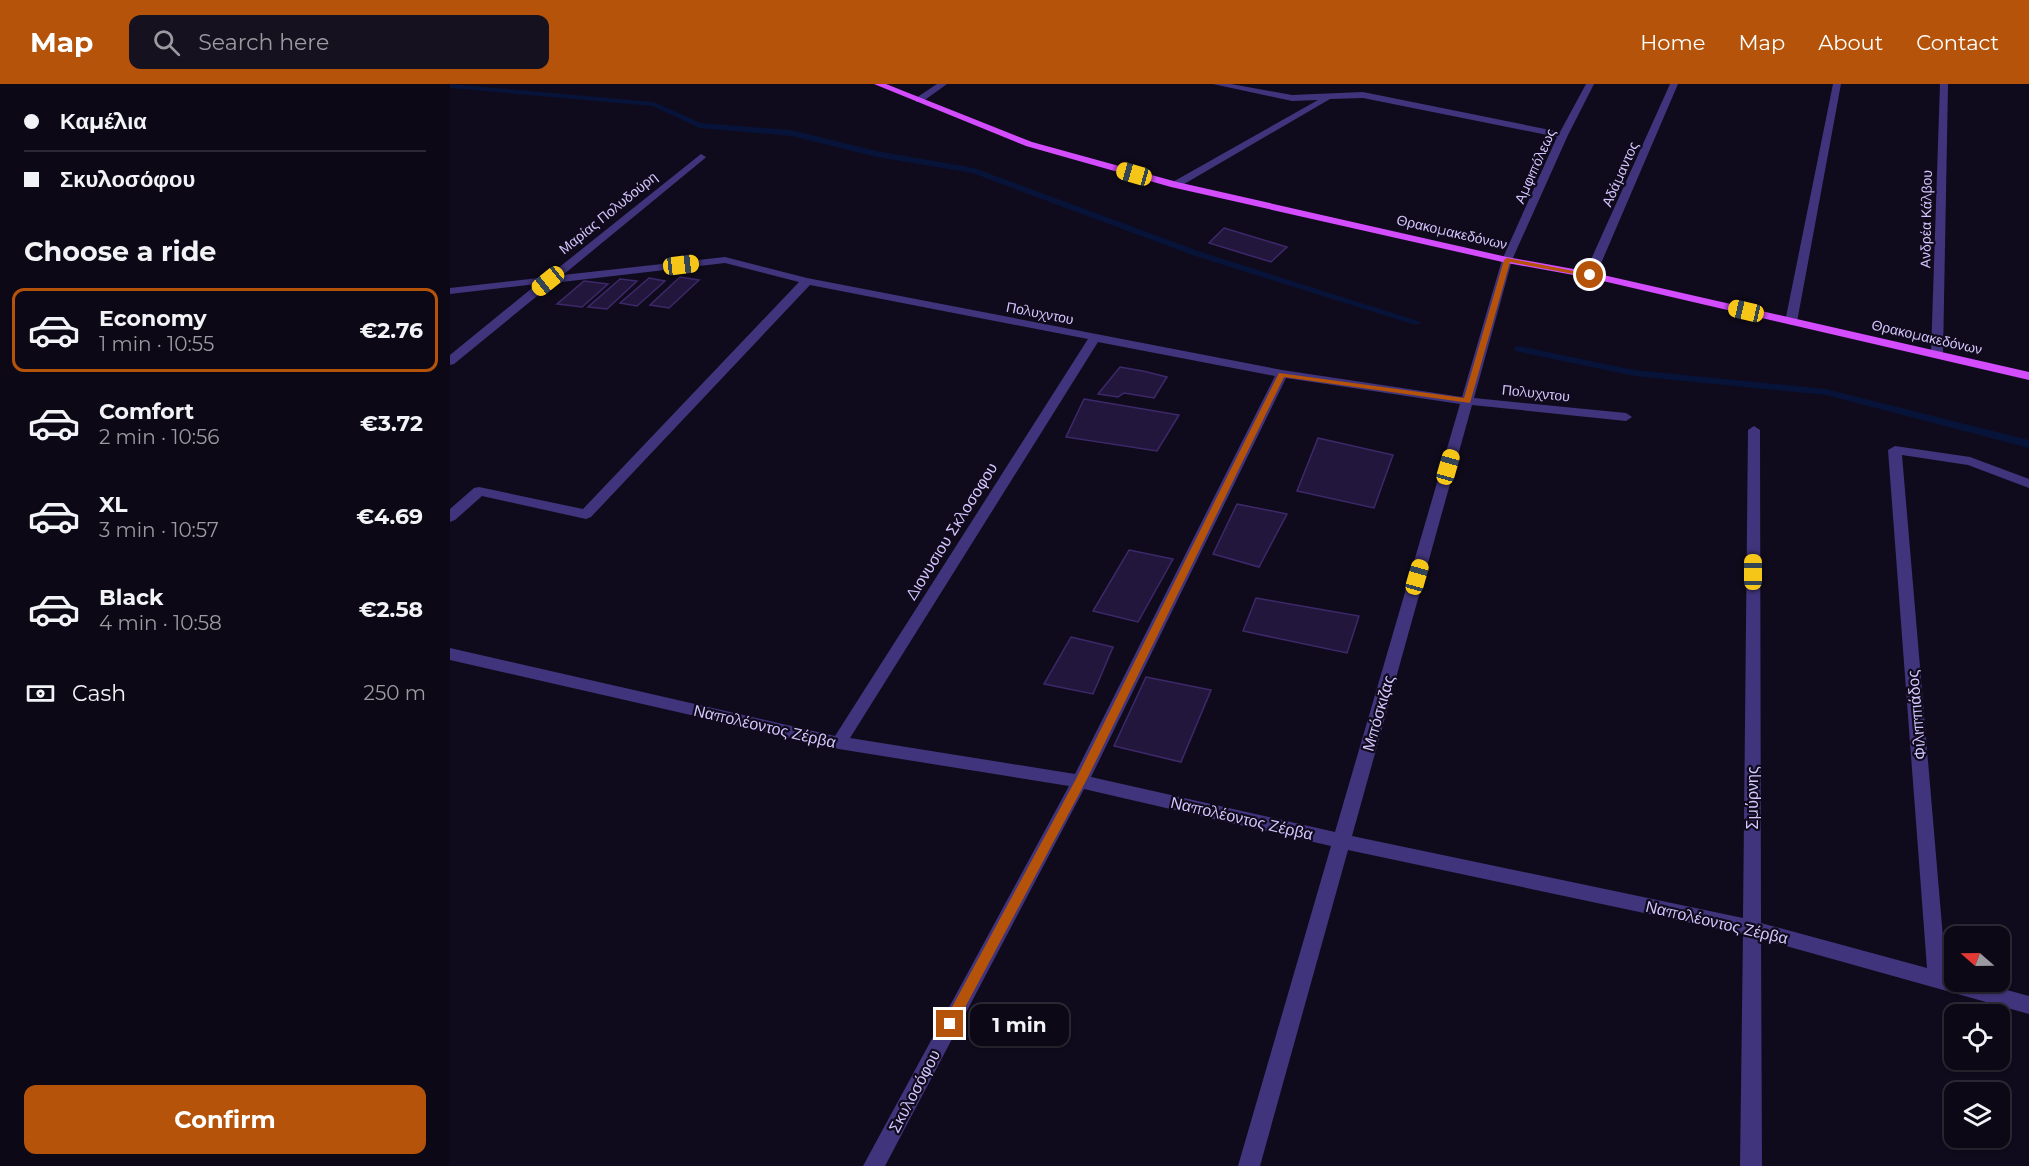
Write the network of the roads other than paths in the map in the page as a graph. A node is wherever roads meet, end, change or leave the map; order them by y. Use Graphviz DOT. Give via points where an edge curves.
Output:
graph roads {
  1 [pos="878,84"];
  2 [pos="943,84"];
  3 [pos="1216,84"];
  4 [pos="1590,84"];
  5 [pos="1674,84"];
  6 [pos="1837,84"];
  7 [pos="1944,84"];
  8 [pos="1330,97"];
  9 [pos="919,100"];
  10 [pos="1563,135"];
  11 [pos="701,157"];
  12 [pos="1175,185"];
  13 [pos="1507,260"];
  14 [pos="1590,275"];
  15 [pos="548,281"];
  16 [pos="807,281"];
  17 [pos="450,291"];
  18 [pos="1791,322"];
  19 [pos="1094,339"];
  20 [pos="1937,354"];
  21 [pos="450,361"];
  22 [pos="1282,374"];
  23 [pos="2029,376"];
  24 [pos="1467,401"];
  25 [pos="1626,417"];
  26 [pos="1754,430"];
  27 [pos="2029,484"];
  28 [pos="450,517"];
  29 [pos="450,654"];
  30 [pos="839,743"];
  31 [pos="1080,781"];
  32 [pos="1342,841"];
  33 [pos="1751,928"];
  34 [pos="1937,979"];
  35 [pos="2029,1005"];
  36 [pos="874,1166"];
  37 [pos="1249,1166"];
  38 [pos="1751,1166"];
  1 -- 9 [label="main road, Θρακομακεδόνων"];
  2 -- 9 [label="street"];
  3 -- 8 [label="street" via="1292,98"];
  4 -- 10 [label="street, Αμφιπόλεως"];
  5 -- 14 [label="street, Αδάμαντος"];
  6 -- 18 [label="street"];
  7 -- 20 [label="street, Ανδρέα Κάλβου"];
  8 -- 10 [label="street" via="1363,95"];
  8 -- 12 [label="street"];
  9 -- 12 [label="main road, Θρακομακεδόνων" via="1029,144"];
  10 -- 13 [label="street, Αμφιπόλεως"];
  11 -- 15 [label="street, Μαρίας Πολυδούρη"];
  12 -- 13 [label="main road, Θρακομακεδόνων"];
  13 -- 14 [label="main road, Θρακομακεδόνων"];
  13 -- 24 [label="street, Μπόσκιζας"];
  14 -- 18 [label="main road, Θρακομακεδόνων"];
  15 -- 16 [label="street, Πολυχντου" via="725,260"];
  15 -- 17 [label="street, Πολυχντου"];
  15 -- 21 [label="street, Μαρίας Πολυδούρη"];
  16 -- 19 [label="street, Πολυχντου"];
  16 -- 28 [label="street" via="586,514 479,491"];
  18 -- 20 [label="main road, Θρακομακεδόνων"];
  19 -- 22 [label="street, Πολυχντου"];
  19 -- 30 [label="street, Διονυσιου Σκλοσοφου"];
  20 -- 23 [label="main road, Θρακομακεδόνων"];
  22 -- 24 [label="street, Πολυχντου"];
  22 -- 31 [label="street, Σκυλοσόφου"];
  24 -- 25 [label="street, Πολυχντου"];
  24 -- 32 [label="street, Μπόσκιζας"];
  26 -- 33 [label="street, Σμύρνης"];
  27 -- 34 [label="street, Φιλιππιάδος" via="1970,461 1895,450"];
  29 -- 30 [label="street, Ναπολέοντος Ζέρβα"];
  30 -- 31 [label="street, Ναπολέοντος Ζέρβα"];
  31 -- 32 [label="street, Ναπολέοντος Ζέρβα"];
  31 -- 36 [label="street, Σκυλοσόφου"];
  32 -- 33 [label="street, Ναπολέοντος Ζέρβα"];
  32 -- 37 [label="street, Μπόσκιζας"];
  33 -- 34 [label="street, Ναπολέοντος Ζέρβα"];
  33 -- 38 [label="street, Σμύρνης"];
  34 -- 35 [label="street, Ναπολέοντος Ζέρβα"];
}
